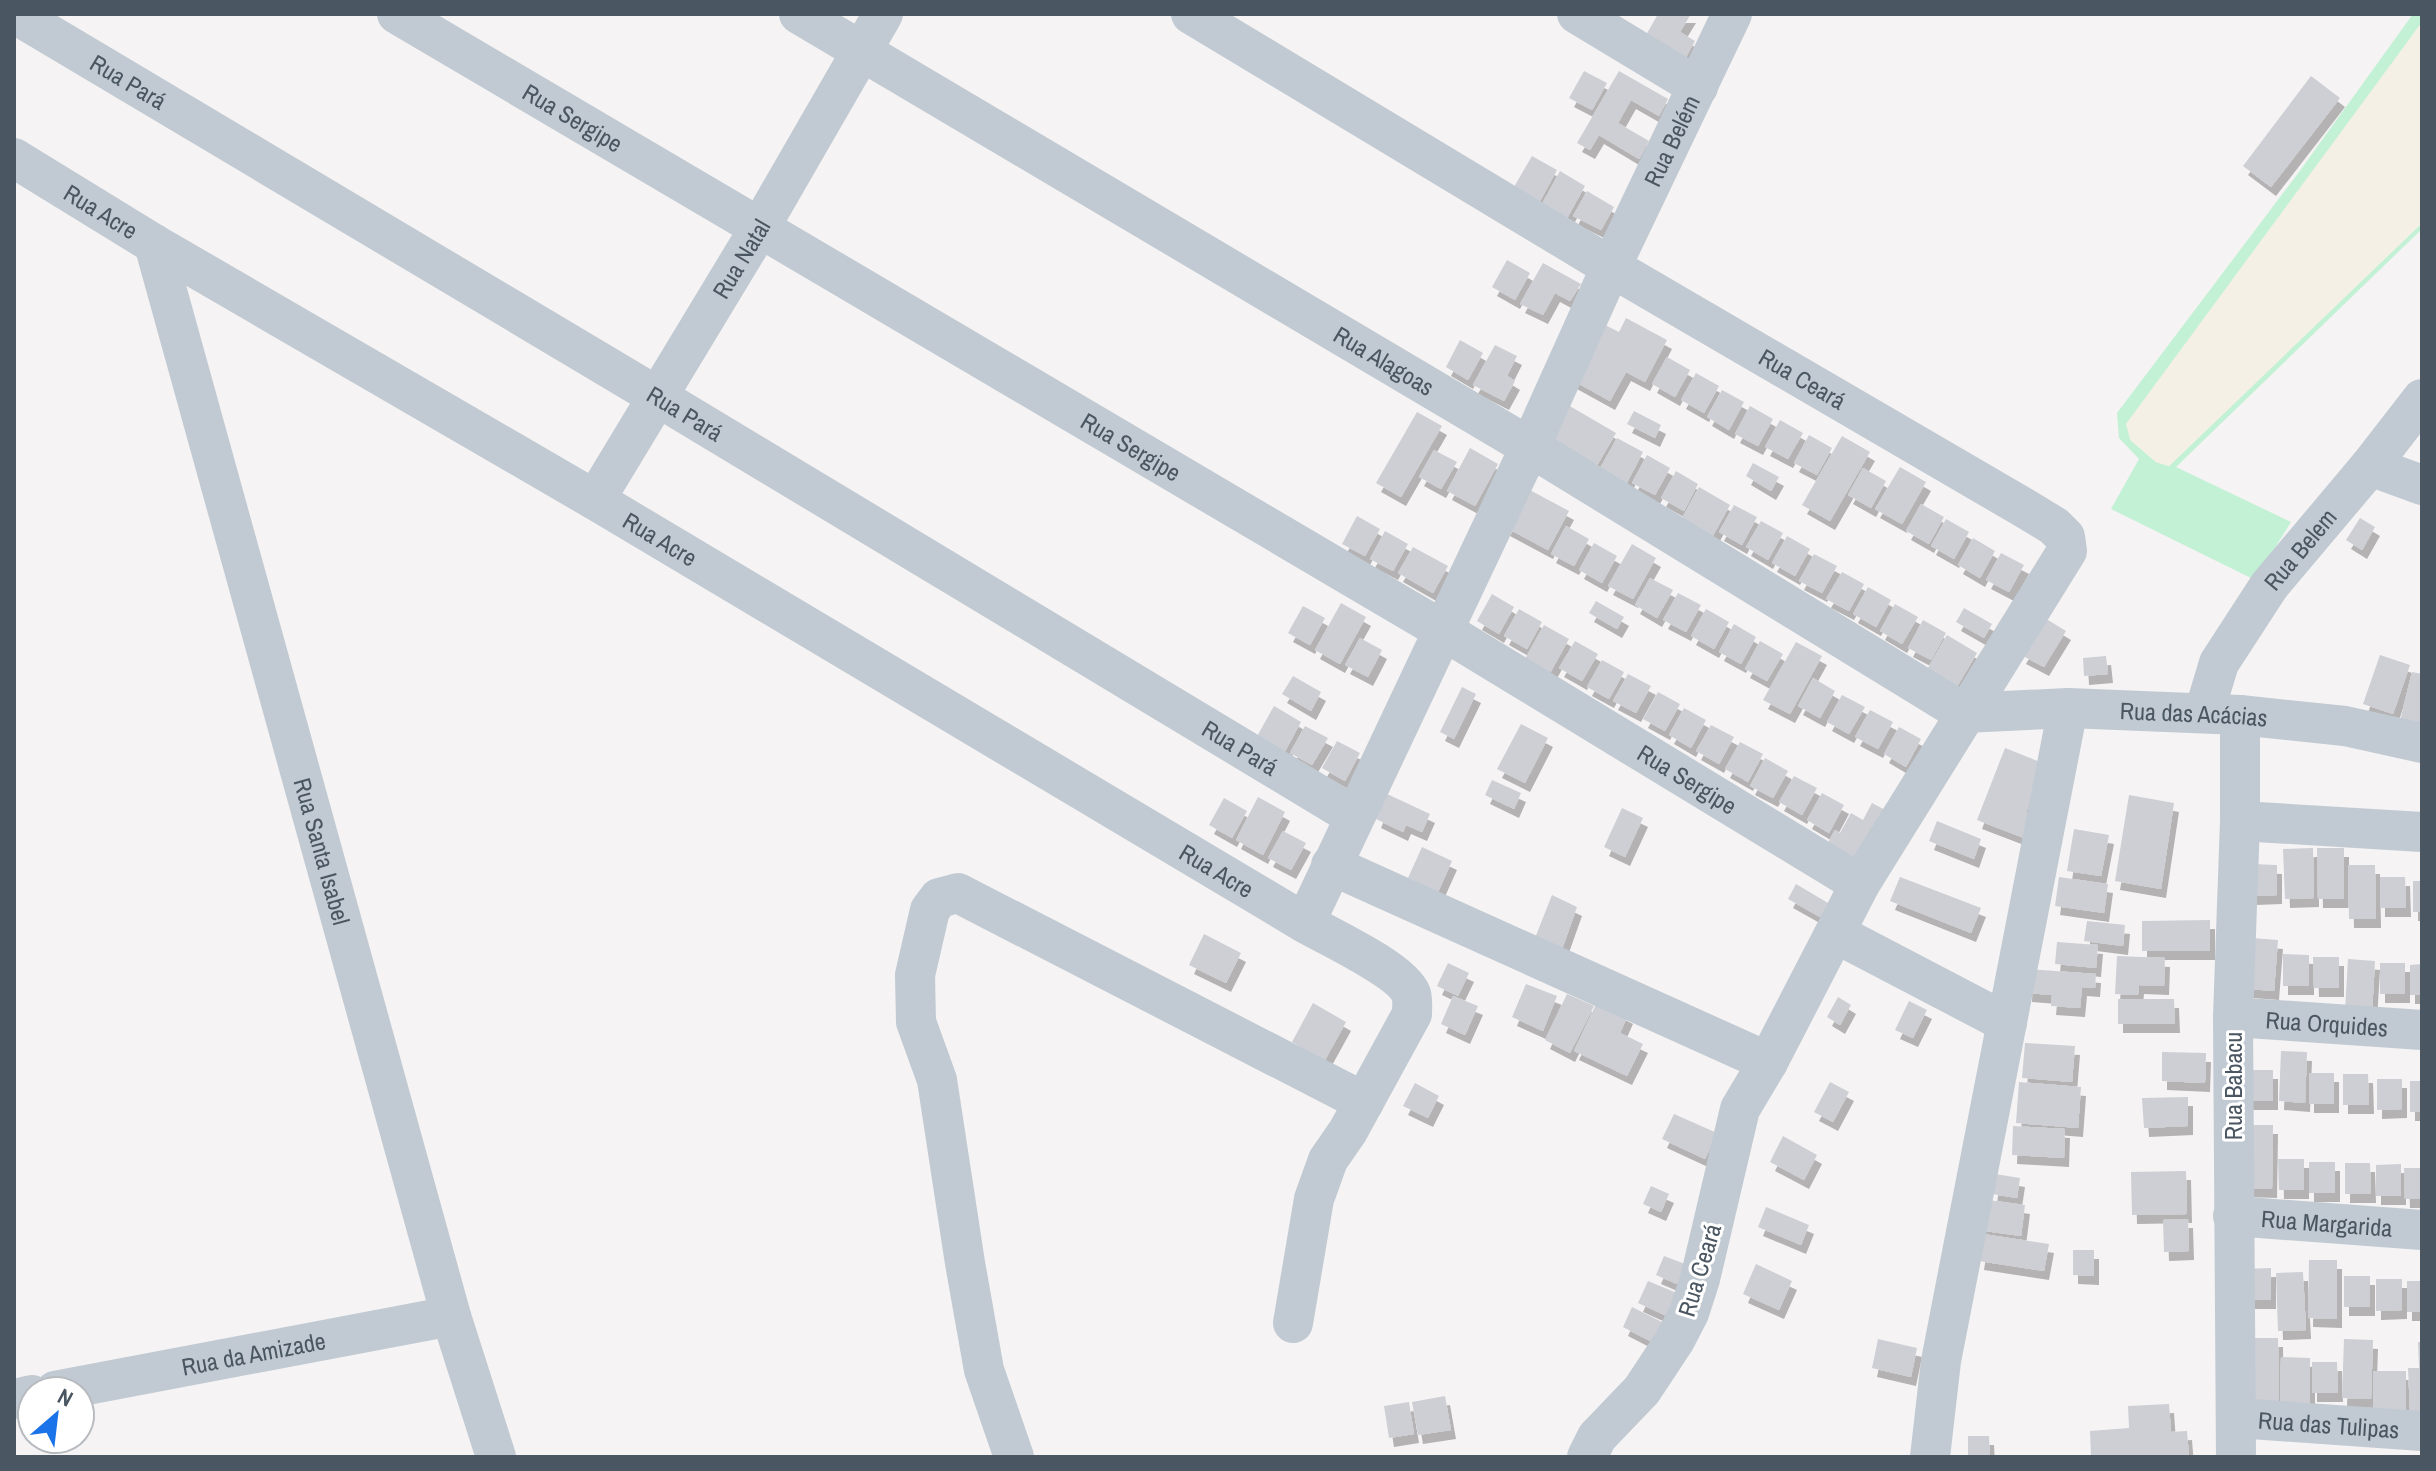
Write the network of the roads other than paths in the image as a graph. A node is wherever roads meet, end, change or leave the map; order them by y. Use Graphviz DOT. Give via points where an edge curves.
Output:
graph roads {
  1 [pos="15,14"];
  2 [pos="397,14"];
  3 [pos="799,14"];
  4 [pos="883,14"];
  5 [pos="1191,14"];
  6 [pos="1577,14"];
  7 [pos="1732,14"];
  8 [pos="860,51"];
  9 [pos="1698,87"];
  10 [pos="14,158"];
  11 [pos="759,229"];
  12 [pos="154,244"];
  13 [pos="1611,267"];
  14 [pos="658,397"];
  15 [pos="2422,399"];
  16 [pos="1530,447"];
  17 [pos="2370,466"];
  18 [pos="2422,485"];
  19 [pos="595,500"];
  20 [pos="1444,631"];
  21 [pos="2068,708"];
  22 [pos="1964,713"];
  23 [pos="2222,714"];
  24 [pos="2422,743"];
  25 [pos="1354,816"];
  26 [pos="2240,821"];
  27 [pos="2422,832"];
  28 [pos="1331,865"];
  29 [pos="1860,884"];
  30 [pos="1305,923"];
  31 [pos="1835,933"];
  32 [pos="2233,1017"];
  33 [pos="2007,1023"];
  34 [pos="2422,1030"];
  35 [pos="1768,1062"];
  36 [pos="1364,1102"];
  37 [pos="2233,1216"];
  38 [pos="2422,1230"];
  39 [pos="451,1316"];
  40 [pos="1293,1323"];
  41 [pos="96,1383"];
  42 [pos="2237,1418"];
  43 [pos="2422,1431"];
  44 [pos="496,1457"];
  45 [pos="1014,1457"];
  46 [pos="1587,1457"];
  47 [pos="1930,1457"];
  48 [pos="2236,1457"];
  1 -- 14 [label="street, Rua Pará"];
  2 -- 11 [label="street, Rua Sergipe"];
  3 -- 8 [label="street, Rua Alagoas"];
  4 -- 8 [label="street, Rua Natal"];
  5 -- 13 [label="street, Rua Ceará"];
  6 -- 9 [label="street"];
  7 -- 9 [label="street, Rua Belém"];
  8 -- 11 [label="street, Rua Natal"];
  8 -- 16 [label="street, Rua Alagoas"];
  9 -- 13 [label="street, Rua Belém"];
  10 -- 12 [label="street, Rua Acre"];
  11 -- 14 [label="street, Rua Natal"];
  11 -- 20 [label="street, Rua Sergipe"];
  12 -- 19 [label="street, Rua Acre"];
  12 -- 39 [label="street, Rua Santa Isabel"];
  13 -- 16 [label="street, Rua Belém"];
  13 -- 22 [label="street, Rua Ceará" via="2035,514 2065,537 2067,551"];
  14 -- 19 [label="street, Rua Natal"];
  14 -- 25 [label="street, Rua Pará"];
  15 -- 17 [label="street, Rua Belem"];
  16 -- 20 [label="street, Rua Belém"];
  16 -- 22 [label="street, Rua Alagoas"];
  17 -- 18 [label="street"];
  17 -- 23 [label="street, Rua Belem" via="2269,586 2219,663"];
  19 -- 30 [label="street, Rua Acre"];
  20 -- 25 [label="street, Rua Belém"];
  20 -- 29 [label="street, Rua Sergipe"];
  21 -- 22 [label="street, Rua das Acácias"];
  21 -- 23 [label="street, Rua das Acácias"];
  21 -- 33 [label="street"];
  22 -- 29 [label="street, Rua Ceará"];
  23 -- 24 [label="street, Rua das Acácias" via="2345,726"];
  23 -- 26 [label="street, Rua Babacu"];
  25 -- 28 [label="street, Rua Belém"];
  26 -- 27 [label="street"];
  26 -- 32 [label="street, Rua Babacu"];
  28 -- 30 [label="street, Rua Belém"];
  28 -- 35 [label="street"];
  29 -- 31 [label="street, Rua Ceará"];
  30 -- 36 [label="street, Rua Acre" via="1393,973 1412,997 1412,1014"];
  31 -- 33 [label="street"];
  31 -- 35 [label="street, Rua Ceará"];
  32 -- 34 [label="street, Rua Orquides"];
  32 -- 37 [label="street, Rua Babacu"];
  33 -- 47 [label="street" via="1941,1361"];
  35 -- 46 [label="street, Rua Ceará" via="1740,1109 1689,1313 1642,1390 1597,1437"];
  36 -- 40 [label="street, Rua Acre" via="1328,1160 1314,1199"];
  36 -- 45 [label="street" via="958,893 939,898 930,910 915,975 916,1022 937,1080 984,1370"];
  37 -- 38 [label="street, Rua Margarida"];
  37 -- 42 [label="street, Rua Babacu"];
  39 -- 41 [label="street, Rua da Amizade"];
  39 -- 44 [label="street, Rua Santa Isabel"];
  42 -- 43 [label="street, Rua das Tulipas"];
  42 -- 48 [label="street, Rua Babacu"];
}
